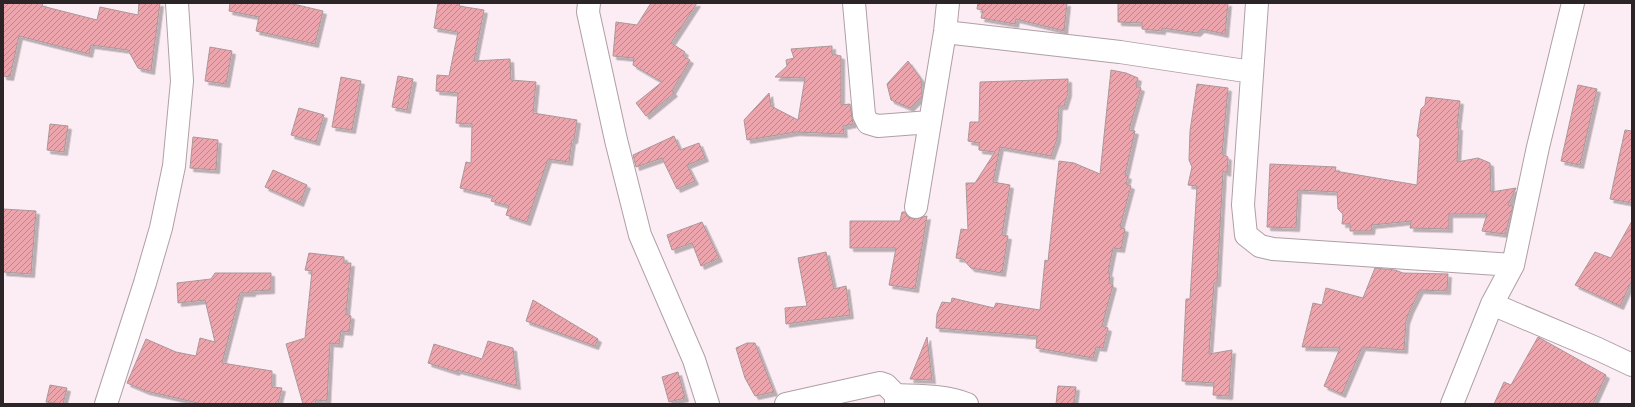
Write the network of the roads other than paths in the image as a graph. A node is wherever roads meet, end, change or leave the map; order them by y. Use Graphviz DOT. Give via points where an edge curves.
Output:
graph roads {
  1 [pos="177,3"];
  2 [pos="589,3"];
  3 [pos="854,3"];
  4 [pos="948,3"];
  5 [pos="1257,3"];
  6 [pos="1574,3"];
  7 [pos="946,32"];
  8 [pos="1252,72"];
  9 [pos="930,122"];
  10 [pos="916,207"];
  11 [pos="1513,265"];
  12 [pos="1492,304"];
  13 [pos="1632,365"];
  14 [pos="896,400"];
  15 [pos="106,404"];
  16 [pos="708,404"];
  17 [pos="786,404"];
  18 [pos="967,404"];
  19 [pos="1452,404"];
  1 -- 15 [label="street" via="182,81 174,166 159,235"];
  2 -- 16 [label="street" via="588,12 616,140 640,235 694,360"];
  3 -- 9 [label="street" via="864,115 868,123 878,126"];
  4 -- 7 [label="street"];
  5 -- 8 [label="street"];
  6 -- 11 [label="street" via="1533,170"];
  7 -- 8 [label="street" via="1120,52"];
  7 -- 9 [label="street"];
  8 -- 11 [label="street" via="1243,205 1246,235 1260,246 1301,252"];
  9 -- 10 [label="street"];
  11 -- 12 [label="street"];
  12 -- 13 [label="street"];
  12 -- 19 [label="street"];
  14 -- 17 [label="street" via="886,385 880,383"];
  14 -- 18 [label="street" via="928,396 959,400"];
}
